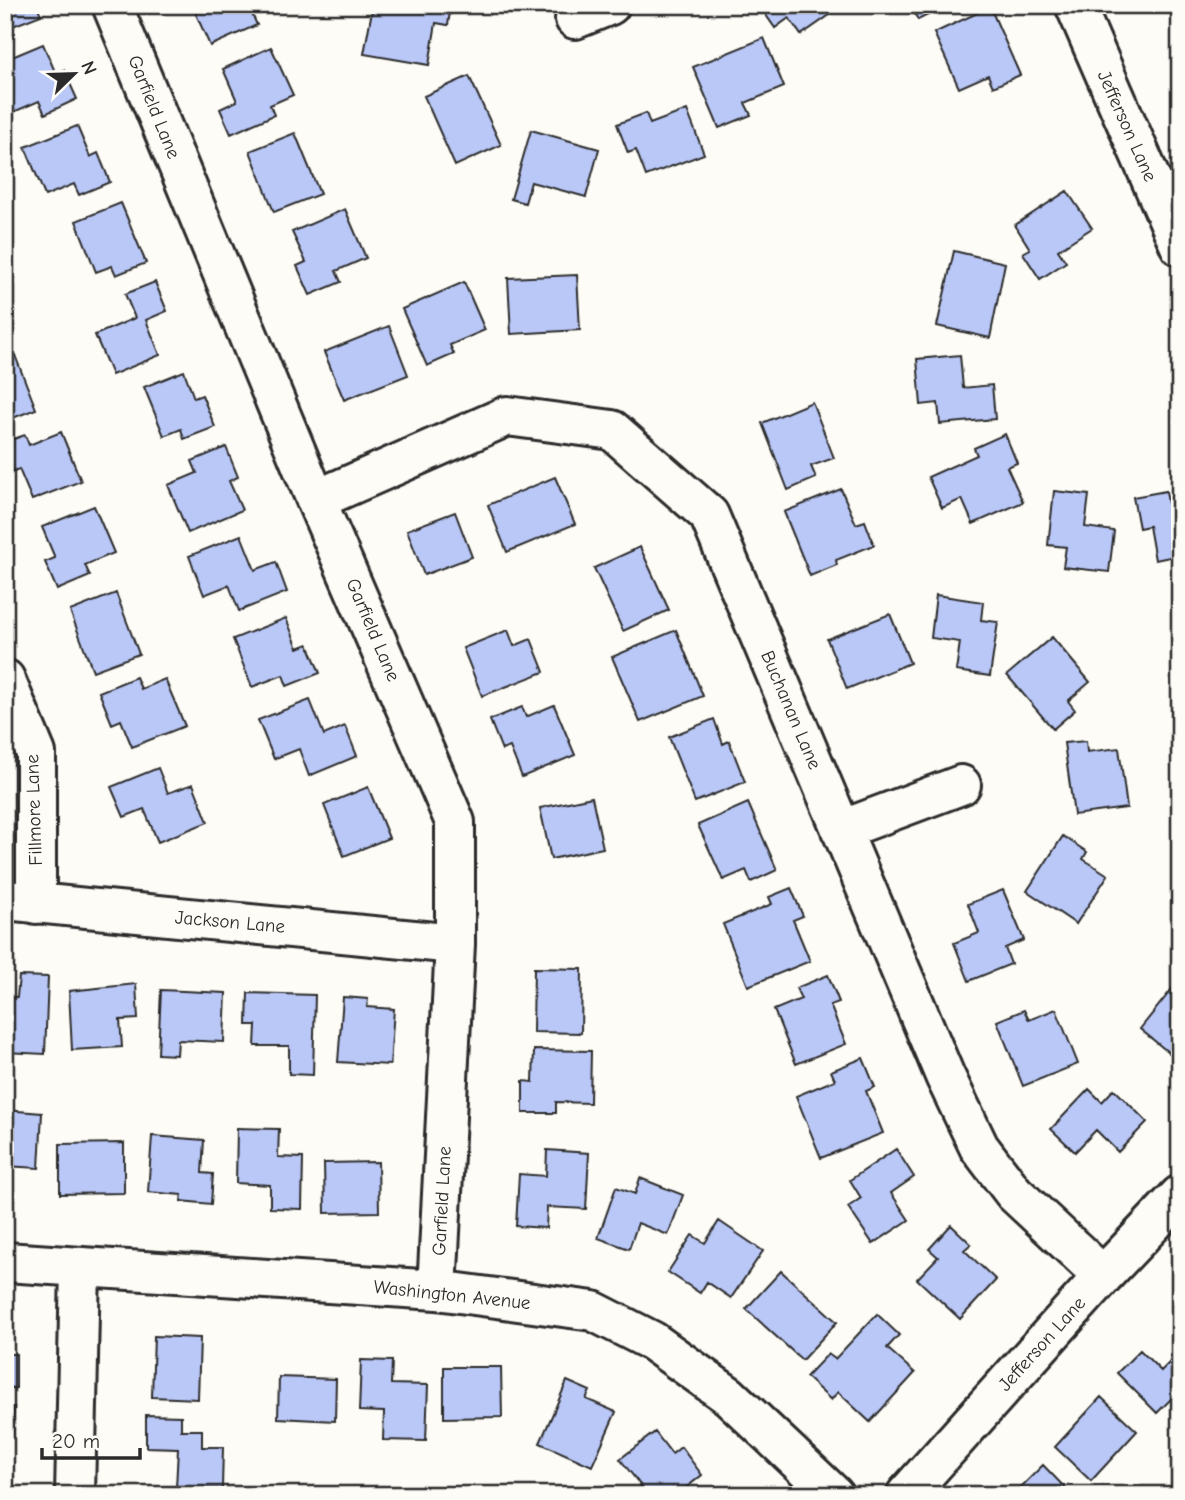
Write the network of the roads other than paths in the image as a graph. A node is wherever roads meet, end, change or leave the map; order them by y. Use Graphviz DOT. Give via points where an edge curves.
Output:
graph roads {
  1 [pos="112,5"];
  2 [pos="610,5"];
  3 [pos="1075,5"];
  4 [pos="575,19"];
  5 [pos="1180,246"];
  6 [pos="316,500"];
  7 [pos="5,679"];
  8 [pos="961,785"];
  9 [pos="841,831"];
  10 [pos="21,902"];
  11 [pos="455,944"];
  12 [pos="1180,1195"];
  13 [pos="5,1262"];
  14 [pos="80,1268"];
  15 [pos="1103,1276"];
  16 [pos="438,1290"];
  17 [pos="75,1495"];
  18 [pos="834,1495"];
  19 [pos="906,1495"];
  1 -- 6 [label="street, Garfield Lane"];
  2 -- 4 [label="street"];
  3 -- 5 [label="street, Jefferson Lane"];
  6 -- 9 [label="street, Buchanan Lane" via="507,416 612,430 709,515"];
  6 -- 11 [label="street, Garfield Lane" via="455,822"];
  7 -- 10 [label="street, Fillmore Lane" via="36,753"];
  8 -- 9 [label="street"];
  9 -- 15 [label="street, Buchanan Lane" via="979,1147 1014,1193"];
  10 -- 11 [label="street, Jackson Lane"];
  11 -- 16 [label="street, Garfield Lane"];
  12 -- 15 [label="street, Jefferson Lane"];
  13 -- 14 [label="street, Washington Avenue"];
  14 -- 16 [label="street, Washington Avenue"];
  14 -- 17 [label="street"];
  15 -- 19 [label="street, Jefferson Lane"];
  16 -- 18 [label="street, Washington Avenue" via="593,1311 652,1341 729,1396"];
}
